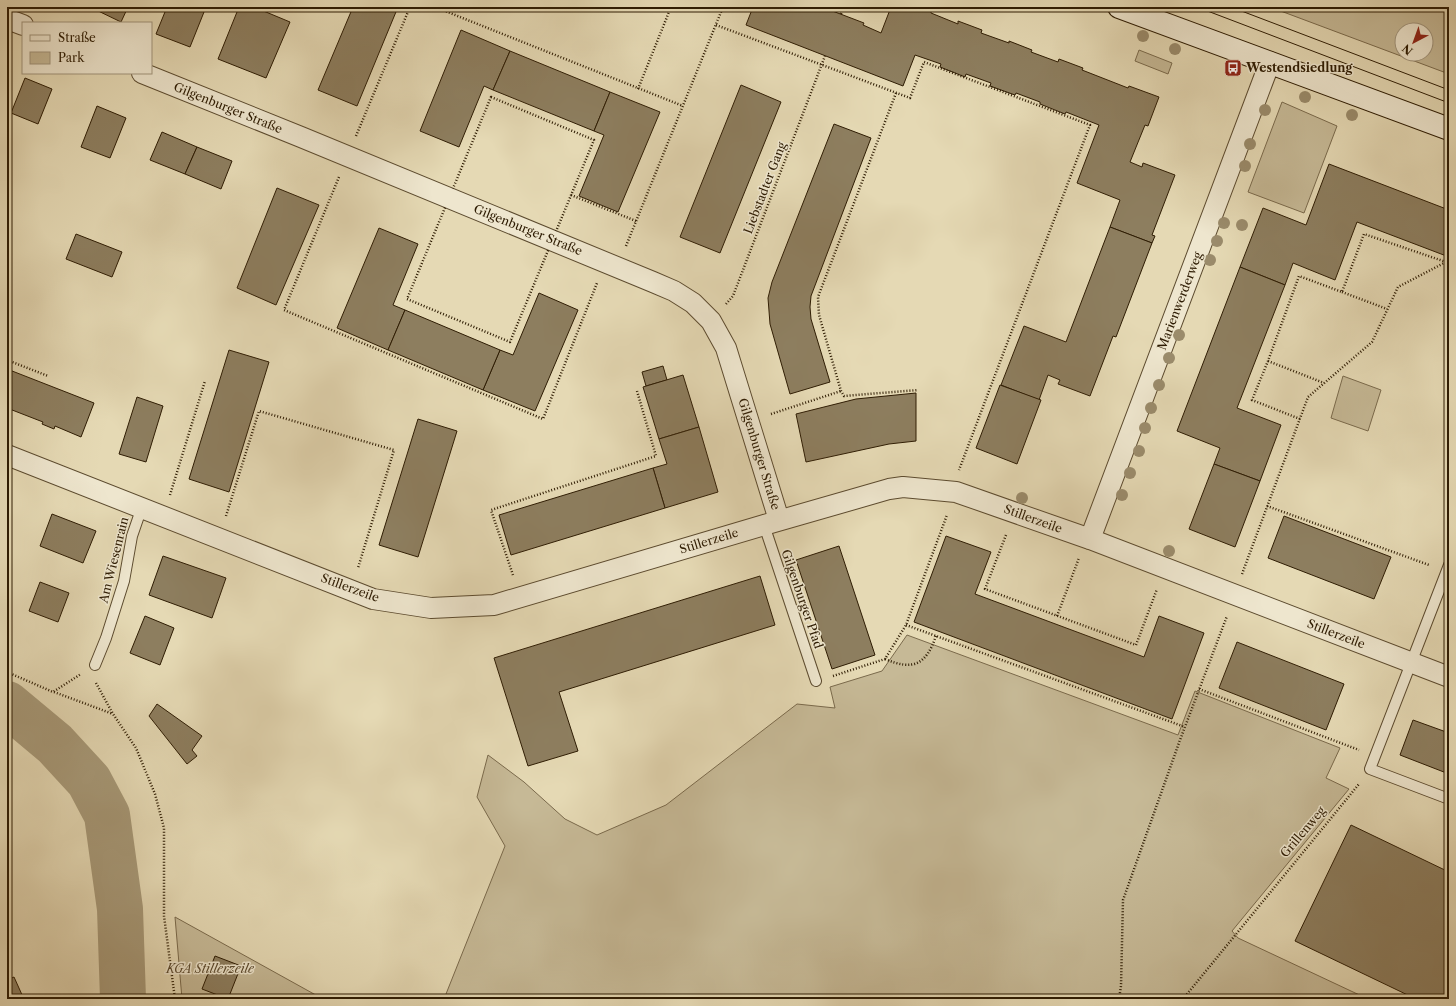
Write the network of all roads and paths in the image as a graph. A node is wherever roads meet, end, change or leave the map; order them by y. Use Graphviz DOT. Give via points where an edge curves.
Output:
graph roads {
  1 [pos="410,7"];
  2 [pos="435,7"];
  3 [pos="671,7"];
  4 [pos="723,7"];
  5 [pos="844,7"];
  6 [pos="1119,7"];
  7 [pos="841,14"];
  8 [pos="7,19"];
  9 [pos="716,24"];
  10 [pos="22,25"];
  11 [pos="825,56"];
  12 [pos="1270,62"];
  13 [pos="822,65"];
  14 [pos="144,74"];
  15 [pos="638,89"];
  16 [pos="896,93"];
  17 [pos="683,106"];
  18 [pos="1449,129"];
  19 [pos="347,156"];
  20 [pos="571,195"];
  21 [pos="449,198"];
  22 [pos="636,220"];
  23 [pos="552,240"];
  24 [pos="1447,263"];
  25 [pos="611,264"];
  26 [pos="1342,292"];
  27 [pos="1387,309"];
  28 [pos="711,321"];
  29 [pos="7,360"];
  30 [pos="1268,361"];
  31 [pos="48,376"];
  32 [pos="204,381"];
  33 [pos="1324,383"];
  34 [pos="918,390"];
  35 [pos="637,391"];
  36 [pos="841,391"];
  37 [pos="769,415"];
  38 [pos="1300,419"];
  39 [pos="7,455"];
  40 [pos="953,491"];
  41 [pos="1267,506"];
  42 [pos="142,507"];
  43 [pos="1015,512"];
  44 [pos="162,515"];
  45 [pos="771,523"];
  46 [pos="219,537"];
  47 [pos="1090,540"];
  48 [pos="1448,568"];
  49 [pos="1165,569"];
  50 [pos="349,589"];
  51 [pos="1235,595"];
  52 [pos="520,597"];
  53 [pos="1057,616"];
  54 [pos="906,625"];
  55 [pos="936,636"];
  56 [pos="885,659"];
  57 [pos="1410,663"];
  58 [pos="95,666"];
  59 [pos="7,672"];
  60 [pos="1449,677"];
  61 [pos="816,681"];
  62 [pos="1199,689"];
  63 [pos="53,692"];
  64 [pos="113,714"];
  65 [pos="1185,727"];
  66 [pos="1375,757"];
  67 [pos="1370,769"];
  68 [pos="1449,799"];
  69 [pos="175,999"];
  70 [pos="1119,999"];
  71 [pos="1183,999"];
  1 -- 19 [label="path"];
  2 -- 15 [label="path"];
  3 -- 15 [label="path"];
  4 -- 9 [label="path"];
  5 -- 7 [label="path"];
  6 -- 12 [label="main road"];
  8 -- 10 [label="street"];
  9 -- 13 [label="path"];
  9 -- 17 [label="path"];
  11 -- 13 [label="path, Liebstadter Gang"];
  12 -- 18 [label="main road"];
  12 -- 47 [label="street, Marienwerderweg"];
  13 -- 16 [label="path"];
  13 -- 28 [label="path, Liebstadter Gang" via="733,296"];
  14 -- 19 [label="street, Gilgenburger Straße"];
  15 -- 17 [label="path"];
  16 -- 36 [label="path" via="818,296 820,315"];
  16 -- 40 [label="path" via="910,98 924,62 1090,125"];
  17 -- 22 [label="path"];
  19 -- 21 [label="street, Gilgenburger Straße"];
  19 -- 25 [label="path" via="284,310 543,419"];
  20 -- 21 [label="path" via="594,140 491,98"];
  20 -- 22 [label="path"];
  20 -- 23 [label="path"];
  21 -- 23 [label="street, Gilgenburger Straße"];
  21 -- 23 [label="path" via="407,299 510,342"];
  22 -- 25 [label="path"];
  23 -- 25 [label="street, Gilgenburger Straße"];
  24 -- 26 [label="path" via="1364,234"];
  24 -- 27 [label="path" via="1398,287"];
  25 -- 28 [label="street, Gilgenburger Straße" via="674,291 693,303"];
  26 -- 27 [label="path"];
  26 -- 30 [label="path" via="1299,276"];
  27 -- 33 [label="path" via="1372,342"];
  28 -- 45 [label="street, Gilgenburger Straße" via="726,348"];
  29 -- 31 [label="path"];
  30 -- 33 [label="path"];
  30 -- 38 [label="path" via="1252,400"];
  32 -- 44 [label="path"];
  33 -- 38 [label="path" via="1308,397"];
  34 -- 36 [label="path" via="844,396"];
  35 -- 52 [label="path" via="656,456 491,510"];
  36 -- 37 [label="path"];
  38 -- 41 [label="path"];
  39 -- 42 [label="street, Stillerzeile"];
  40 -- 43 [label="street, Stillerzeile"];
  40 -- 45 [label="street, Stillerzeile" via="903,487 889,489"];
  40 -- 54 [label="path"];
  41 -- 48 [label="path"];
  41 -- 51 [label="path"];
  42 -- 44 [label="street, Stillerzeile"];
  42 -- 58 [label="lane, Am Wiesenrain" via="132,536 124,582"];
  43 -- 47 [label="street, Stillerzeile"];
  43 -- 53 [label="path" via="985,589"];
  44 -- 46 [label="street, Stillerzeile"];
  45 -- 52 [label="street, Stillerzeile"];
  45 -- 61 [label="lane, Gilgenburger Pfad"];
  46 -- 50 [label="street, Stillerzeile"];
  46 -- 50 [label="path" via="258,411 394,450"];
  47 -- 49 [label="street, Stillerzeile"];
  47 -- 53 [label="path" via="1079,558"];
  48 -- 57 [label="lane"];
  49 -- 51 [label="street, Stillerzeile"];
  49 -- 53 [label="path" via="1136,645"];
  50 -- 52 [label="street, Stillerzeile" via="373,599 431,608 494,605"];
  51 -- 57 [label="street, Stillerzeile"];
  51 -- 62 [label="path"];
  54 -- 55 [label="path"];
  54 -- 56 [label="path"];
  55 -- 56 [label="path" via="932,650 912,665 899,665"];
  55 -- 65 [label="path"];
  56 -- 61 [label="path"];
  57 -- 60 [label="street, Stillerzeile"];
  57 -- 66 [label="lane"];
  58 -- 63 [label="path"];
  58 -- 64 [label="path" via="95,682"];
  59 -- 63 [label="path"];
  62 -- 65 [label="path"];
  62 -- 66 [label="path"];
  63 -- 64 [label="path"];
  64 -- 69 [label="path" via="136,748 155,794 164,828 164,916"];
  65 -- 70 [label="path" via="1123,900"];
  66 -- 67 [label="lane"];
  67 -- 68 [label="lane"];
  67 -- 71 [label="path, Grillenweg"];
}
